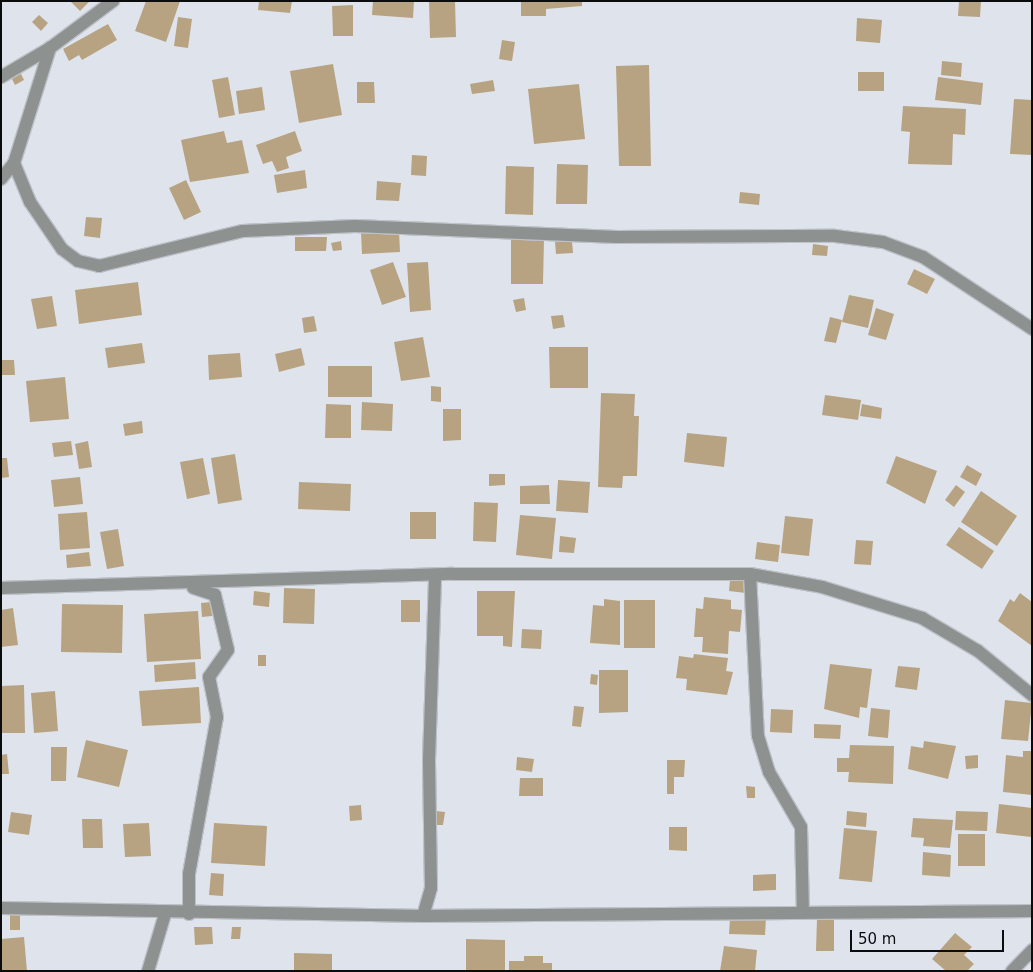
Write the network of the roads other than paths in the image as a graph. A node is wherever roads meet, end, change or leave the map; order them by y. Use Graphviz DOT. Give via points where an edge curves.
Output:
graph roads {
  1 [pos="113,1"];
  2 [pos="50,48"];
  3 [pos="1,77"];
  4 [pos="14,163"];
  5 [pos="1,180"];
  6 [pos="1032,329"];
  7 [pos="750,574"];
  8 [pos="434,578"];
  9 [pos="182,585"];
  10 [pos="1,588"];
  11 [pos="1032,695"];
  12 [pos="1,908"];
  13 [pos="1032,910"];
  14 [pos="803,913"];
  15 [pos="165,914"];
  16 [pos="189,914"];
  17 [pos="423,916"];
  18 [pos="1032,950"];
  19 [pos="148,971"];
  20 [pos="1012,971"];
  1 -- 2 [label="street"];
  2 -- 3 [label="street"];
  2 -- 4 [label="street"];
  4 -- 5 [label="street"];
  4 -- 6 [label="street" via="30,202 62,249 78,261 99,266 243,231 356,226 590,237 835,236 883,242 922,257"];
  7 -- 8 [label="street"];
  7 -- 11 [label="street" via="822,586 922,618 978,651"];
  7 -- 14 [label="street" via="758,736 769,772 801,826"];
  8 -- 9 [label="street"];
  8 -- 17 [label="street" via="429,760 431,888"];
  9 -- 10 [label="street"];
  9 -- 16 [label="street" via="215,595 228,650 209,677 217,717 189,874"];
  12 -- 15 [label="street"];
  13 -- 14 [label="street"];
  14 -- 17 [label="street"];
  15 -- 16 [label="street"];
  15 -- 19 [label="street"];
  16 -- 17 [label="street"];
  18 -- 20 [label="street"];
}
